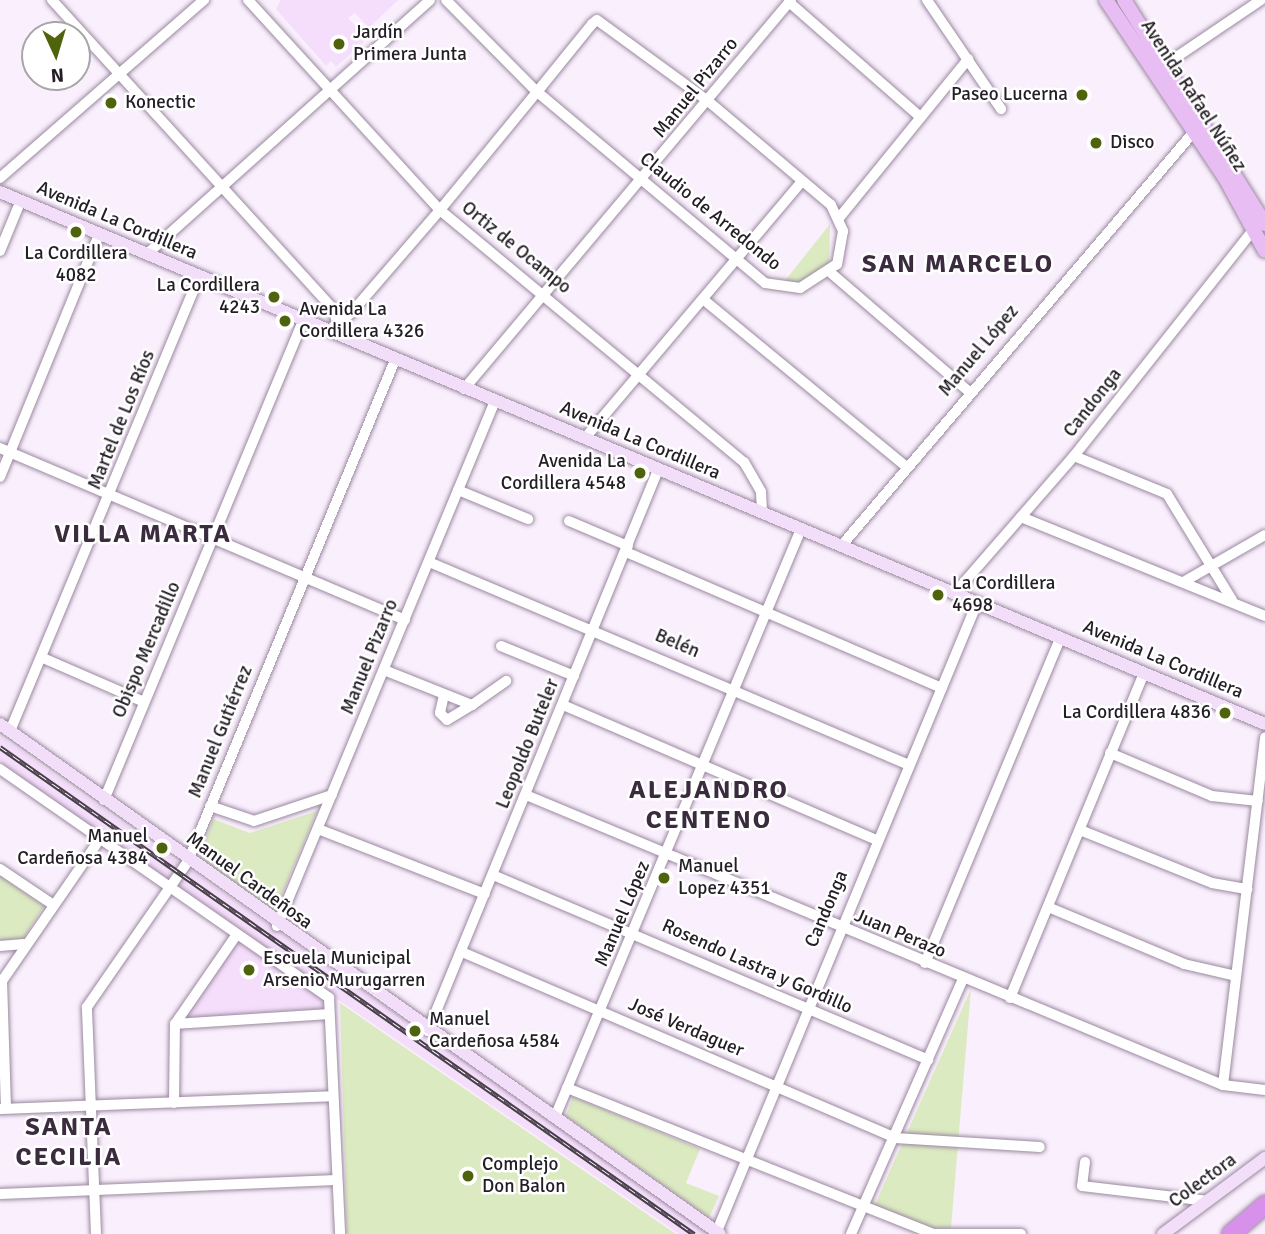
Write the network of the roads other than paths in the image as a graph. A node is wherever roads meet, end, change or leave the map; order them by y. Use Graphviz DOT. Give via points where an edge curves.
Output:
graph roads {
  1 [pos="52,0"];
  2 [pos="204,0"];
  3 [pos="248,0"];
  4 [pos="430,0"];
  5 [pos="446,0"];
  6 [pos="927,0"];
  7 [pos="1106,0"];
  8 [pos="1124,0"];
  9 [pos="1261,0"];
  10 [pos="790,1"];
  11 [pos="968,59"];
  12 [pos="1166,64"];
  13 [pos="120,74"];
  14 [pos="330,90"];
  15 [pos="537,92"];
  16 [pos="708,101"];
  17 [pos="1001,109"];
  18 [pos="919,116"];
  19 [pos="1199,126"];
  20 [pos="2,173"];
  21 [pos="802,181"];
  22 [pos="643,182"];
  23 [pos="220,184"];
  24 [pos="0,191"];
  25 [pos="21,201"];
  26 [pos="440,210"];
  27 [pos="839,218"];
  28 [pos="1259,227"];
  29 [pos="99,234"];
  30 [pos="0,251"];
  31 [pos="1265,251"];
  32 [pos="147,254"];
  33 [pos="736,260"];
  34 [pos="831,273"];
  35 [pos="200,276"];
  36 [pos="545,293"];
  37 [pos="704,300"];
  38 [pos="303,321"];
  39 [pos="336,331"];
  40 [pos="395,360"];
  41 [pos="641,373"];
  42 [pos="464,389"];
  43 [pos="968,391"];
  44 [pos="495,401"];
  45 [pos="585,438"];
  46 [pos="0,448"];
  47 [pos="11,452"];
  48 [pos="1074,456"];
  49 [pos="904,466"];
  50 [pos="658,470"];
  51 [pos="0,477"];
  52 [pos="458,490"];
  53 [pos="111,494"];
  54 [pos="762,513"];
  55 [pos="1021,517"];
  56 [pos="528,519"];
  57 [pos="569,521"];
  58 [pos="801,529"];
  59 [pos="1265,535"];
  60 [pos="212,538"];
  61 [pos="842,545"];
  62 [pos="627,549"];
  63 [pos="429,562"];
  64 [pos="1210,565"];
  65 [pos="305,577"];
  66 [pos="1185,581"];
  67 [pos="954,594"];
  68 [pos="1232,601"];
  69 [pos="978,603"];
  70 [pos="765,612"];
  71 [pos="1265,616"];
  72 [pos="405,620"];
  73 [pos="595,628"];
  74 [pos="1060,638"];
  75 [pos="501,646"];
  76 [pos="43,658"];
  77 [pos="384,670"];
  78 [pos="1144,673"];
  79 [pos="574,676"];
  80 [pos="506,681"];
  81 [pos="734,687"];
  82 [pos="942,688"];
  83 [pos="444,695"];
  84 [pos="144,702"];
  85 [pos="472,705"];
  86 [pos="563,705"];
  87 [pos="1265,724"];
  88 [pos="5,728"];
  89 [pos="1265,738"];
  90 [pos="1110,753"];
  91 [pos="703,765"];
  92 [pos="909,765"];
  93 [pos="0,769"];
  94 [pos="332,795"];
  95 [pos="526,795"];
  96 [pos="104,800"];
  97 [pos="1258,801"];
  98 [pos="210,806"];
  99 [pos="318,829"];
  100 [pos="1080,830"];
  101 [pos="877,840"];
  102 [pos="98,842"];
  103 [pos="667,853"];
  104 [pos="188,861"];
  105 [pos="0,869"];
  106 [pos="493,874"];
  107 [pos="167,888"];
  108 [pos="1247,889"];
  109 [pos="485,894"];
  110 [pos="52,904"];
  111 [pos="1048,907"];
  112 [pos="278,926"];
  113 [pos="839,927"];
  114 [pos="634,932"];
  115 [pos="237,934"];
  116 [pos="24,944"];
  117 [pos="0,946"];
  118 [pos="462,952"];
  119 [pos="925,963"];
  120 [pos="1236,976"];
  121 [pos="963,979"];
  122 [pos="1010,998"];
  123 [pos="805,1007"];
  124 [pos="600,1010"];
  125 [pos="330,1014"];
  126 [pos="176,1024"];
  127 [pos="1,1030"];
  128 [pos="428,1031"];
  129 [pos="928,1060"];
  130 [pos="774,1085"];
  131 [pos="1223,1085"];
  132 [pos="568,1088"];
  133 [pos="1265,1090"];
  134 [pos="332,1096"];
  135 [pos="174,1103"];
  136 [pos="88,1105"];
  137 [pos="3,1109"];
  138 [pos="555,1117"];
  139 [pos="895,1138"];
  140 [pos="1040,1147"];
  141 [pos="1265,1158"];
  142 [pos="746,1161"];
  143 [pos="1085,1162"];
  144 [pos="337,1180"];
  145 [pos="93,1189"];
  146 [pos="0,1194"];
  147 [pos="1208,1201"];
  148 [pos="1265,1205"];
  149 [pos="863,1209"];
  150 [pos="718,1233"];
  151 [pos="96,1234"];
  152 [pos="340,1234"];
  153 [pos="851,1234"];
  154 [pos="934,1234"];
  155 [pos="1021,1234"];
  156 [pos="1163,1234"];
  157 [pos="1231,1234"];
  1 -- 13 [label="street"];
  2 -- 13 [label="street"];
  3 -- 14 [label="street, Ortiz de Ocampo"];
  4 -- 14 [label="street"];
  5 -- 15 [label="street, Claudio de Arredondo"];
  6 -- 11 [label="street"];
  7 -- 19 [label="main road, Avenida Rafael Núñez"];
  8 -- 12 [label="main road, Avenida Rafael Núñez"];
  9 -- 12 [label="street"];
  10 -- 16 [label="street, Manuel Pizarro"];
  10 -- 18 [label="street"];
  11 -- 17 [label="street"];
  11 -- 18 [label="street"];
  12 -- 19 [label="main road, Avenida Rafael Núñez"];
  13 -- 20 [label="street"];
  13 -- 23 [label="street"];
  14 -- 23 [label="street"];
  14 -- 26 [label="street, Ortiz de Ocampo"];
  15 -- 16 [label="street" via="597,20"];
  15 -- 22 [label="street, Claudio de Arredondo"];
  15 -- 26 [label="street"];
  16 -- 21 [label="street"];
  16 -- 22 [label="street, Manuel Pizarro"];
  18 -- 27 [label="street"];
  19 -- 28 [label="main road, Avenida Rafael Núñez"];
  19 -- 43 [label="street, Manuel López"];
  21 -- 27 [label="street"];
  21 -- 33 [label="street"];
  22 -- 33 [label="street, Claudio de Arredondo"];
  22 -- 36 [label="street, Manuel Pizarro"];
  23 -- 32 [label="street"];
  23 -- 39 [label="street" via="333,309"];
  24 -- 25 [label="main road, Avenida La Cordillera"];
  25 -- 29 [label="main road, Avenida La Cordillera"];
  25 -- 30 [label="street"];
  26 -- 36 [label="street, Ortiz de Ocampo"];
  26 -- 39 [label="street"];
  27 -- 34 [label="street" via="843,242"];
  28 -- 31 [label="main road, Avenida Rafael Núñez"];
  28 -- 48 [label="street, Candonga"];
  29 -- 32 [label="main road, Avenida La Cordillera"];
  29 -- 47 [label="street"];
  32 -- 35 [label="main road, Avenida La Cordillera"];
  33 -- 34 [label="street, Claudio de Arredondo" via="778,287 808,286"];
  33 -- 37 [label="street"];
  34 -- 43 [label="street"];
  35 -- 38 [label="main road, Avenida La Cordillera"];
  35 -- 53 [label="street, Martel de Los Ríos"];
  36 -- 41 [label="street, Ortiz de Ocampo"];
  36 -- 42 [label="street, Manuel Pizarro"];
  37 -- 41 [label="street"];
  37 -- 49 [label="street"];
  38 -- 39 [label="main road, Avenida La Cordillera"];
  38 -- 60 [label="street, Obispo Mercadillo"];
  39 -- 40 [label="main road, Avenida La Cordillera"];
  40 -- 42 [label="main road, Avenida La Cordillera"];
  40 -- 65 [label="street, Manuel Gutiérrez"];
  41 -- 45 [label="street"];
  41 -- 54 [label="street, Ortiz de Ocampo" via="744,462 758,485"];
  42 -- 44 [label="main road, Avenida La Cordillera"];
  43 -- 49 [label="street, Manuel López"];
  44 -- 45 [label="main road, Avenida La Cordillera"];
  44 -- 52 [label="street, Manuel Pizarro"];
  45 -- 50 [label="main road, Avenida La Cordillera"];
  46 -- 47 [label="street"];
  47 -- 51 [label="street"];
  47 -- 53 [label="street"];
  48 -- 55 [label="street, Candonga"];
  48 -- 64 [label="street" via="1167,494"];
  49 -- 61 [label="street, Manuel López"];
  50 -- 54 [label="main road, Avenida La Cordillera"];
  50 -- 62 [label="street, Leopoldo Buteler"];
  52 -- 56 [label="street"];
  52 -- 63 [label="street, Manuel Pizarro"];
  53 -- 60 [label="street"];
  53 -- 76 [label="street, Martel de Los Ríos"];
  54 -- 58 [label="main road, Avenida La Cordillera"];
  55 -- 66 [label="street"];
  55 -- 67 [label="street, Candonga"];
  57 -- 62 [label="street"];
  58 -- 61 [label="main road, Avenida La Cordillera"];
  58 -- 70 [label="street, Manuel López"];
  59 -- 64 [label="street"];
  60 -- 65 [label="street"];
  60 -- 84 [label="street, Obispo Mercadillo"];
  61 -- 67 [label="main road, Avenida La Cordillera"];
  62 -- 70 [label="street"];
  62 -- 73 [label="street, Leopoldo Buteler"];
  63 -- 72 [label="street, Manuel Pizarro"];
  63 -- 73 [label="street, Belén"];
  64 -- 66 [label="street"];
  64 -- 68 [label="street"];
  65 -- 72 [label="street"];
  65 -- 98 [label="street, Manuel Gutiérrez"];
  66 -- 68 [label="street"];
  67 -- 69 [label="main road, Avenida La Cordillera"];
  68 -- 71 [label="street"];
  69 -- 74 [label="main road, Avenida La Cordillera"];
  69 -- 82 [label="street, Candonga"];
  70 -- 81 [label="street, Manuel López"];
  70 -- 82 [label="street"];
  72 -- 77 [label="street, Manuel Pizarro"];
  73 -- 79 [label="street, Leopoldo Buteler"];
  73 -- 81 [label="street, Belén"];
  74 -- 78 [label="main road, Avenida La Cordillera"];
  74 -- 119 [label="street"];
  75 -- 79 [label="street"];
  76 -- 84 [label="street"];
  76 -- 88 [label="street, Martel de Los Ríos"];
  77 -- 83 [label="street"];
  77 -- 94 [label="street, Manuel Pizarro"];
  78 -- 87 [label="main road, Avenida La Cordillera"];
  78 -- 90 [label="street"];
  79 -- 86 [label="street, Leopoldo Buteler"];
  80 -- 85 [label="street"];
  81 -- 91 [label="street, Manuel López"];
  81 -- 92 [label="street, Belén"];
  82 -- 92 [label="street, Candonga"];
  83 -- 85 [label="street"];
  83 -- 85 [label="street" via="440,712 447,720"];
  84 -- 96 [label="street, Obispo Mercadillo"];
  86 -- 91 [label="street"];
  86 -- 95 [label="street, Leopoldo Buteler"];
  88 -- 96 [label="main road, Manuel Cardeñosa"];
  89 -- 97 [label="street"];
  90 -- 97 [label="street" via="1212,796"];
  90 -- 100 [label="street"];
  91 -- 101 [label="street"];
  91 -- 103 [label="street, Manuel López"];
  92 -- 101 [label="street, Candonga"];
  93 -- 102 [label="street"];
  94 -- 98 [label="street" via="254,821"];
  94 -- 99 [label="street, Manuel Pizarro"];
  95 -- 103 [label="street, Juan Perazo"];
  95 -- 106 [label="street, Leopoldo Buteler"];
  96 -- 104 [label="main road, Manuel Cardeñosa"];
  97 -- 108 [label="street"];
  98 -- 104 [label="street, Manuel Gutiérrez"];
  99 -- 109 [label="street"];
  99 -- 112 [label="street, Manuel Pizarro"];
  100 -- 108 [label="street" via="1212,883"];
  100 -- 111 [label="street"];
  101 -- 113 [label="street, Candonga"];
  102 -- 107 [label="street"];
  102 -- 110 [label="street"];
  103 -- 113 [label="street, Juan Perazo"];
  103 -- 114 [label="street, Manuel López"];
  104 -- 107 [label="street, Manuel Gutiérrez"];
  104 -- 112 [label="main road, Manuel Cardeñosa"];
  105 -- 110 [label="street"];
  106 -- 109 [label="street, Leopoldo Buteler"];
  106 -- 114 [label="street, Rosendo Lastra y Gordillo"];
  107 -- 115 [label="street"];
  107 -- 136 [label="street, Manuel Gutiérrez" via="87,1007"];
  108 -- 120 [label="street"];
  109 -- 118 [label="street, Leopoldo Buteler"];
  110 -- 116 [label="street"];
  111 -- 120 [label="street" via="1184,964"];
  111 -- 122 [label="street"];
  112 -- 128 [label="main road, Manuel Cardeñosa"];
  113 -- 119 [label="street, Juan Perazo"];
  113 -- 123 [label="street, Candonga"];
  114 -- 123 [label="street, Rosendo Lastra y Gordillo"];
  114 -- 124 [label="street, Manuel López"];
  115 -- 125 [label="street" via="329,998"];
  115 -- 126 [label="street"];
  116 -- 117 [label="street"];
  116 -- 127 [label="street" via="2,981"];
  118 -- 124 [label="street, José Verdaguer"];
  118 -- 128 [label="street, Leopoldo Buteler"];
  119 -- 121 [label="street, Juan Perazo"];
  120 -- 131 [label="street"];
  121 -- 122 [label="street, Juan Perazo"];
  121 -- 129 [label="street"];
  122 -- 131 [label="street, Juan Perazo"];
  123 -- 129 [label="street, Rosendo Lastra y Gordillo"];
  123 -- 130 [label="street, Candonga"];
  124 -- 130 [label="street, José Verdaguer"];
  124 -- 132 [label="street, Manuel López"];
  125 -- 126 [label="street"];
  125 -- 134 [label="street"];
  126 -- 135 [label="street"];
  127 -- 137 [label="street"];
  128 -- 138 [label="main road, Manuel Cardeñosa"];
  129 -- 139 [label="street"];
  130 -- 139 [label="street, José Verdaguer"];
  130 -- 142 [label="street, Candonga"];
  131 -- 133 [label="street, Juan Perazo"];
  132 -- 138 [label="street, Manuel López"];
  132 -- 142 [label="street"];
  134 -- 135 [label="street"];
  134 -- 144 [label="street"];
  135 -- 136 [label="street"];
  136 -- 137 [label="street"];
  136 -- 145 [label="street, Manuel Gutiérrez"];
  138 -- 150 [label="main road, Manuel Cardeñosa"];
  139 -- 140 [label="street"];
  139 -- 149 [label="street"];
  141 -- 147 [label="main road, Colectora"];
  142 -- 149 [label="street"];
  142 -- 150 [label="street, Candonga"];
  143 -- 147 [label="street" via="1083,1186"];
  144 -- 145 [label="street"];
  144 -- 152 [label="street"];
  145 -- 146 [label="street"];
  145 -- 151 [label="street, Manuel Gutiérrez"];
  147 -- 156 [label="main road, Colectora"];
  148 -- 157 [label="highway"];
  149 -- 153 [label="street"];
  149 -- 154 [label="street"];
  154 -- 155 [label="street"];
}
